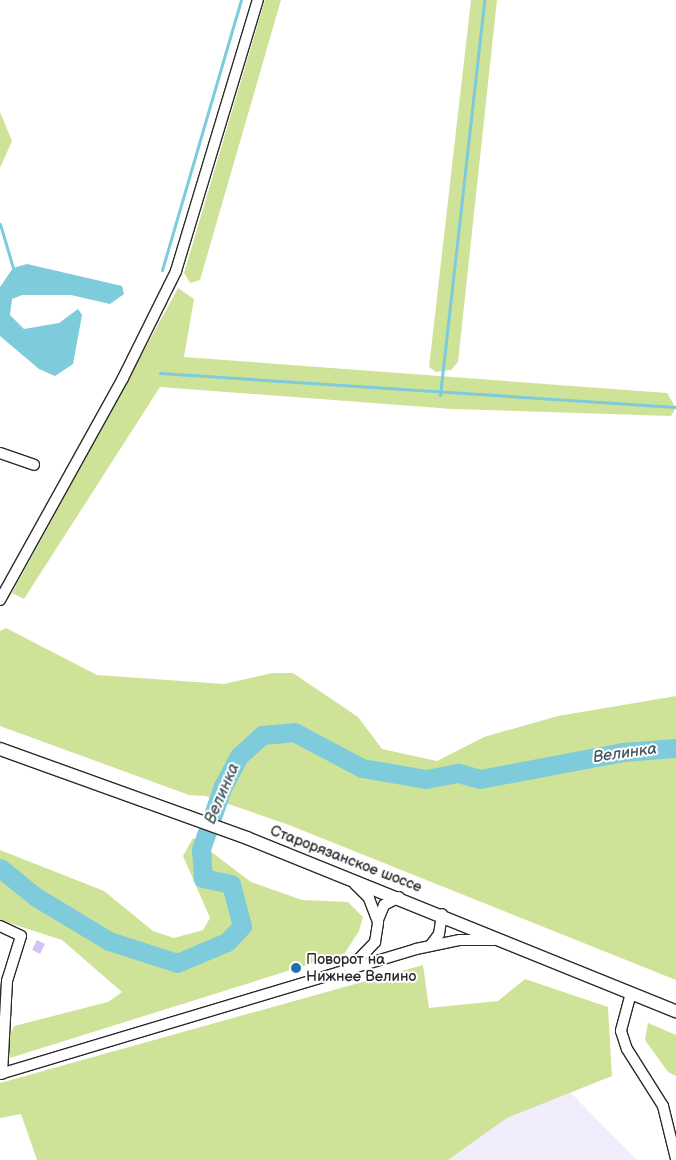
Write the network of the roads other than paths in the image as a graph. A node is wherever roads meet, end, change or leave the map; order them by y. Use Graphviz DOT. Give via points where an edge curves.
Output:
graph roads {
  1 [pos="258,0"];
  2 [pos="0,453"];
  3 [pos="34,465"];
  4 [pos="0,600"];
  5 [pos="0,749"];
  6 [pos="344,876"];
  7 [pos="399,897"];
  8 [pos="442,914"];
  9 [pos="378,922"];
  10 [pos="0,926"];
  11 [pos="505,941"];
  12 [pos="430,946"];
  13 [pos="344,970"];
  14 [pos="631,993"];
  15 [pos="676,1011"];
  16 [pos="1,1074"];
  17 [pos="676,1159"];
  1 -- 4 [label="street" via="176,271 123,378"];
  2 -- 3 [label="street"];
  5 -- 6 [label="main road, Старорязанское шоссе" via="185,814"];
  6 -- 7 [label="main road, Старорязанское шоссе"];
  6 -- 9 [label="street" via="369,898"];
  7 -- 8 [label="main road, Старорязанское шоссе"];
  7 -- 9 [label="street" via="384,905"];
  8 -- 11 [label="main road, Старорязанское шоссе"];
  8 -- 12 [label="street" via="439,934"];
  9 -- 13 [label="street" via="368,952"];
  10 -- 16 [label="street" via="21,936 8,981"];
  11 -- 12 [label="street" via="474,939"];
  11 -- 14 [label="main road, Старорязанское шоссе"];
  12 -- 13 [label="street"];
  13 -- 16 [label="street"];
  14 -- 15 [label="main road, Старорязанское шоссе"];
  14 -- 17 [label="street" via="621,1031 627,1049 663,1106"];
}
